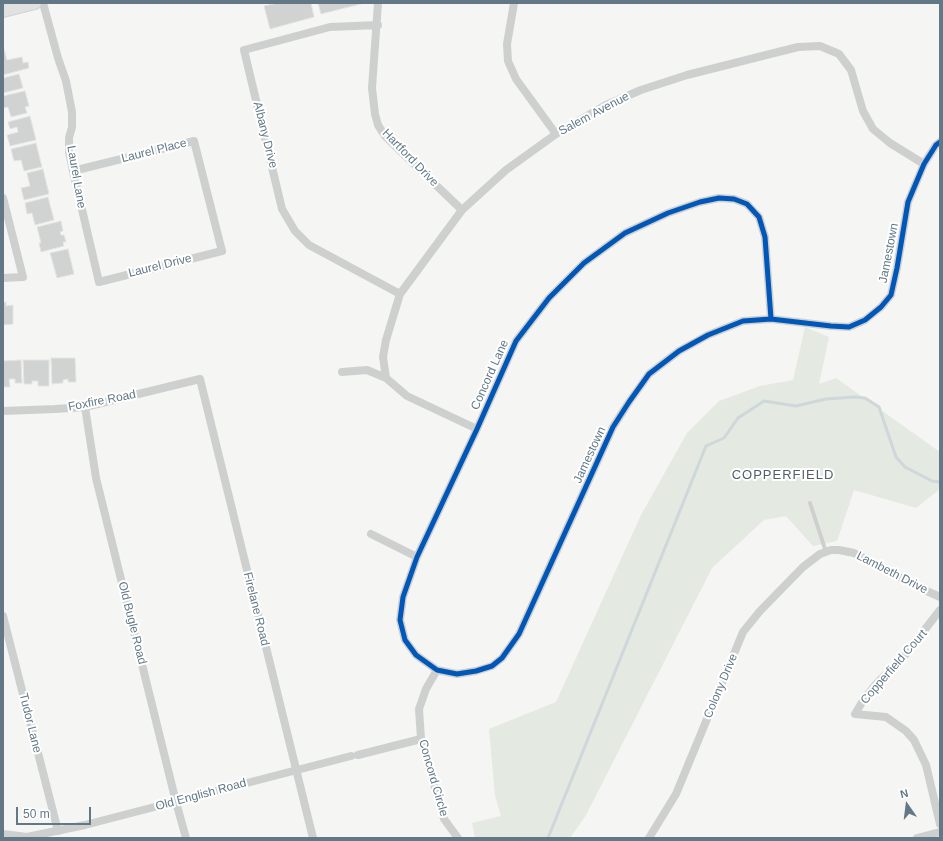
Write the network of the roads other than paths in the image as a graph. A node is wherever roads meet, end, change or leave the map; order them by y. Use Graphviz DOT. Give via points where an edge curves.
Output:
graph roads {
  1 [pos="35,3"];
  2 [pos="43,3"];
  3 [pos="378,3"];
  4 [pos="514,3"];
  5 [pos="3,11"];
  6 [pos="378,25"];
  7 [pos="556,134"];
  8 [pos="940,142"];
  9 [pos="924,164"];
  10 [pos="73,171"];
  11 [pos="3,198"];
  12 [pos="462,210"];
  13 [pos="222,251"];
  14 [pos="3,278"];
  15 [pos="99,282"];
  16 [pos="400,294"];
  17 [pos="771,319"];
  18 [pos="342,372"];
  19 [pos="386,378"];
  20 [pos="200,379"];
  21 [pos="85,407"];
  22 [pos="3,411"];
  23 [pos="477,429"];
  24 [pos="810,503"];
  25 [pos="371,534"];
  26 [pos="823,553"];
  27 [pos="417,557"];
  28 [pos="940,597"];
  29 [pos="940,610"];
  30 [pos="3,616"];
  31 [pos="437,670"];
  32 [pos="421,739"];
  33 [pos="296,770"];
  34 [pos="176,802"];
  35 [pos="940,824"];
  36 [pos="58,831"];
  37 [pos="940,832"];
  38 [pos="3,834"];
  39 [pos="27,838"];
  40 [pos="186,838"];
  41 [pos="313,838"];
  42 [pos="458,838"];
  43 [pos="649,838"];
  44 [pos="917,838"];
  1 -- 5 [label="main road"];
  2 -- 10 [label="street, Laurel Lane" via="66,81 72,112 69,152"];
  3 -- 6 [label="street, Hartford Drive"];
  4 -- 7 [label="street" via="507,44 508,61 516,80"];
  6 -- 12 [label="street, Hartford Drive" via="372,88 378,125 385,136"];
  6 -- 16 [label="street, Albany Drive" via="330,27 244,50 282,209 295,231 309,246"];
  7 -- 9 [label="street, Salem Avenue" via="606,105 687,75 798,47 820,46 839,54 851,70 863,111 873,129"];
  7 -- 12 [label="street, Salem Avenue" via="506,170"];
  8 -- 9 [label="street, Jamestown"];
  9 -- 17 [label="street, Jamestown" via="908,202 891,295 880,307 865,320 849,327"];
  10 -- 13 [label="street, Laurel Place" via="194,141"];
  10 -- 15 [label="street, Laurel Lane"];
  11 -- 14 [label="street" via="23,277"];
  12 -- 16 [label="street, Salem Avenue"];
  13 -- 15 [label="street, Laurel Drive"];
  16 -- 19 [label="street, Salem Avenue" via="384,351"];
  17 -- 23 [label="street, Concord Lane" via="765,237 759,217 747,204 734,199 719,198 668,213 625,234 584,263 549,298 516,341"];
  17 -- 31 [label="street, Jamestown" via="743,321 708,335 679,351 649,374 613,427 519,634 502,658 492,666 476,672 457,674"];
  18 -- 19 [label="street" via="367,370"];
  19 -- 23 [label="street" via="407,396"];
  20 -- 21 [label="street, Foxfire Road"];
  20 -- 33 [label="street, Firelane Road"];
  21 -- 22 [label="street, Foxfire Road"];
  21 -- 34 [label="street, Old Bugle Road" via="96,478"];
  23 -- 27 [label="street, Concord Lane"];
  24 -- 26 [label="lane"];
  25 -- 27 [label="street"];
  26 -- 28 [label="street, Lambeth Drive" via="839,550 854,553"];
  26 -- 43 [label="street, Colony Drive" via="803,567 760,611 744,632 676,794"];
  27 -- 31 [label="street, Concord Lane" via="403,597 400,620 405,640 416,655"];
  29 -- 35 [label="street, Copperfield Court" via="855,714 886,717 914,740 926,765"];
  30 -- 36 [label="street, Tudor Lane"];
  31 -- 32 [label="street, Concord Circle" via="426,689 419,709"];
  32 -- 33 [label="street, Old English Road"];
  32 -- 42 [label="street, Concord Circle" via="444,819"];
  33 -- 34 [label="street, Old English Road"];
  33 -- 41 [label="street, Firelane Road"];
  34 -- 36 [label="street, Old English Road"];
  34 -- 40 [label="street, Old Bugle Road"];
  36 -- 39 [label="street, Old English Road"];
  37 -- 44 [label="street"];
  38 -- 39 [label="street, Old English Road"];
}
